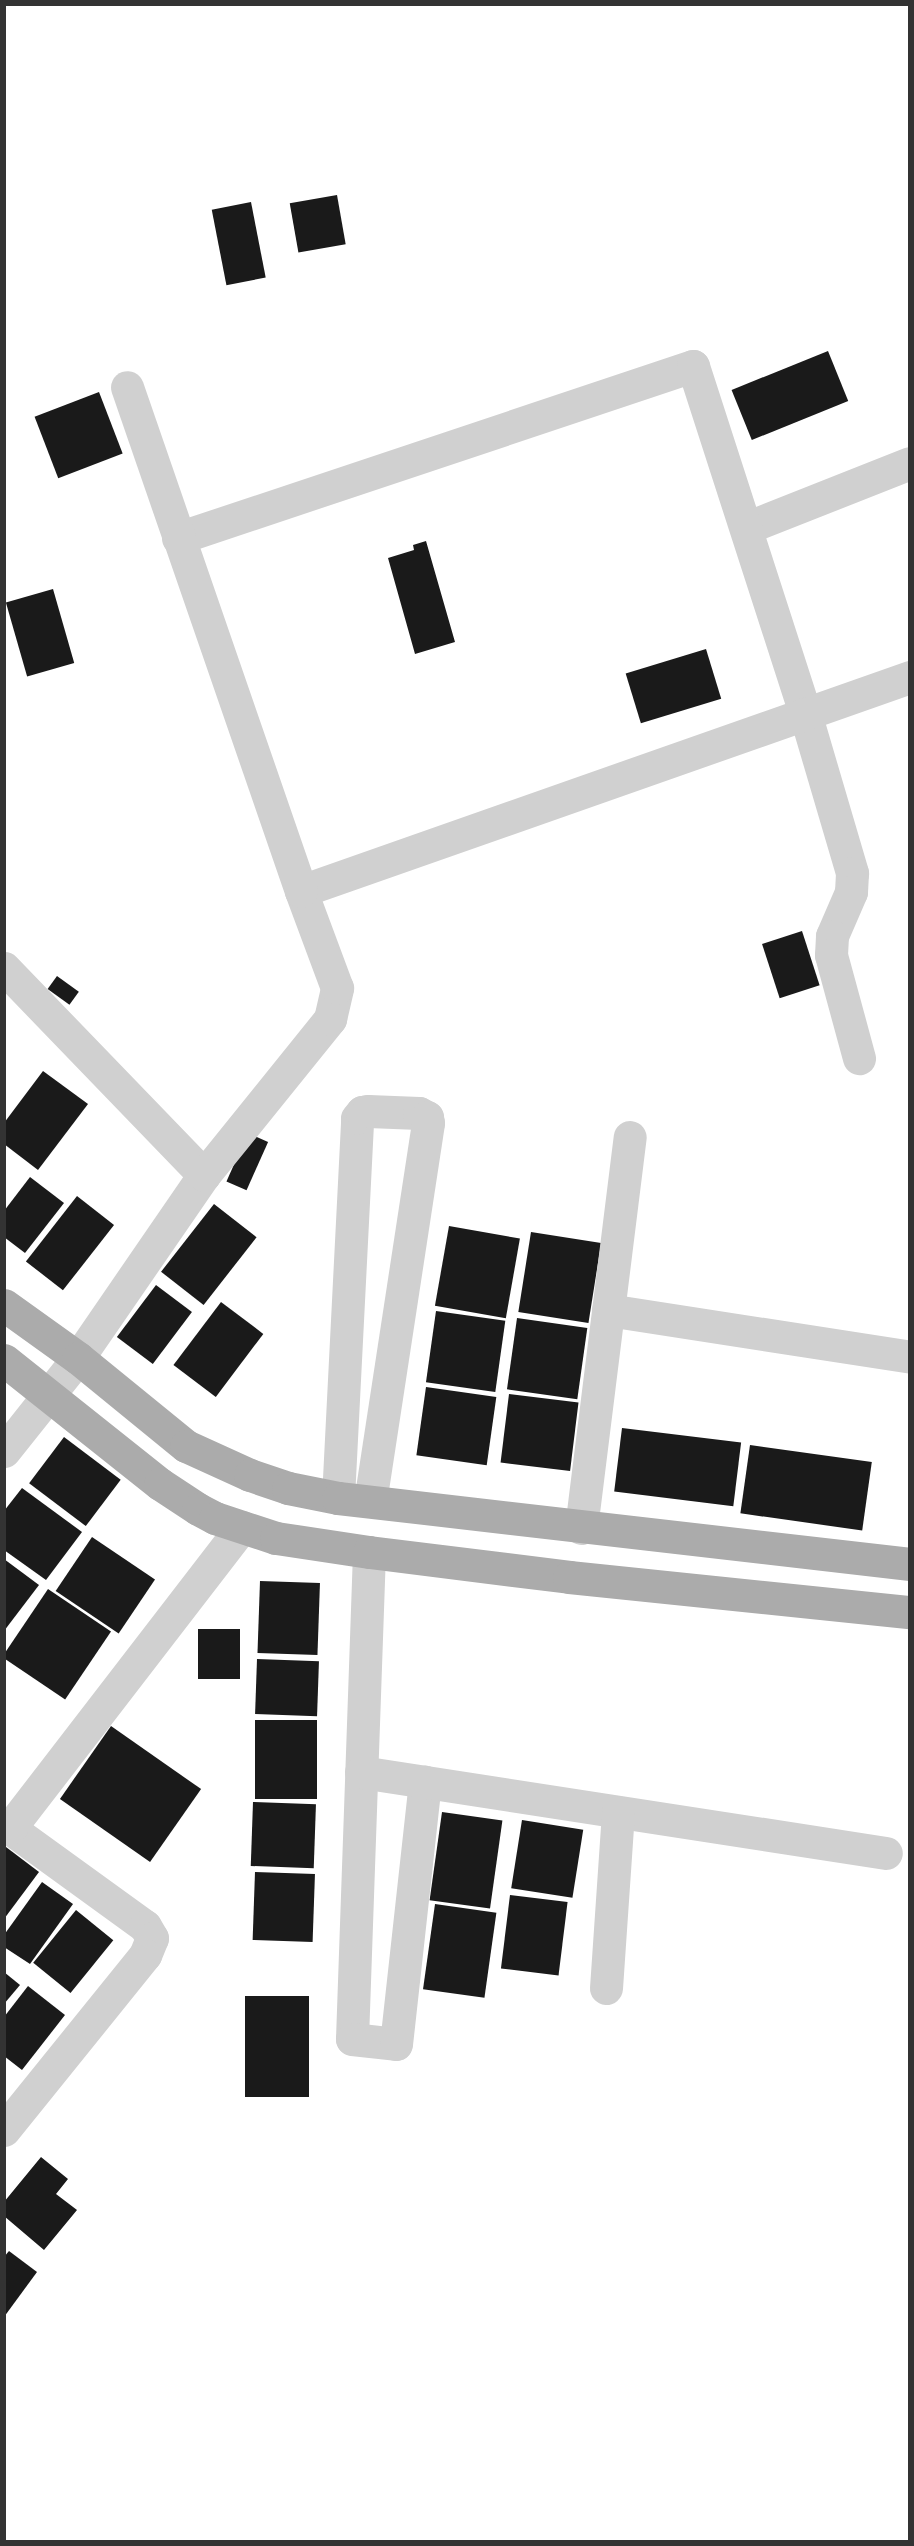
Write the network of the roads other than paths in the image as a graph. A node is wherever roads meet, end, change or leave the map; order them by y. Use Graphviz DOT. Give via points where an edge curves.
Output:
graph roads {
  1 [pos="127,387"];
  2 [pos="909,464"];
  3 [pos="746,528"];
  4 [pos="178,538"];
  5 [pos="909,677"];
  6 [pos="805,713"];
  7 [pos="301,891"];
  8 [pos="4,968"];
  9 [pos="859,1058"];
  10 [pos="630,1137"];
  11 [pos="204,1175"];
  12 [pos="4,1305"];
  13 [pos="608,1310"];
  14 [pos="909,1357"];
  15 [pos="78,1358"];
  16 [pos="4,1360"];
  17 [pos="47,1394"];
  18 [pos="4,1451"];
  19 [pos="338,1498"];
  20 [pos="370,1500"];
  21 [pos="242,1527"];
  22 [pos="581,1528"];
  23 [pos="369,1552"];
  24 [pos="909,1564"];
  25 [pos="909,1612"];
  26 [pos="361,1772"];
  27 [pos="425,1782"];
  28 [pos="618,1812"];
  29 [pos="7,1826"];
  30 [pos="886,1853"];
  31 [pos="606,1988"];
  32 [pos="11,2109"];
  1 -- 4 [label="street"];
  2 -- 3 [label="street"];
  3 -- 4 [label="street" via="693,366"];
  3 -- 6 [label="street"];
  4 -- 7 [label="street"];
  5 -- 6 [label="street"];
  6 -- 7 [label="street"];
  6 -- 9 [label="street" via="852,873 851,892 832,936 831,955"];
  7 -- 11 [label="street" via="337,988 330,1019"];
  8 -- 11 [label="street"];
  10 -- 13 [label="street"];
  11 -- 15 [label="street"];
  12 -- 15 [label="main road"];
  13 -- 14 [label="street"];
  13 -- 22 [label="street"];
  15 -- 17 [label="street"];
  15 -- 19 [label="main road" via="186,1446 250,1476"];
  16 -- 17 [label="main road"];
  17 -- 18 [label="street"];
  17 -- 21 [label="main road" via="160,1484 215,1518"];
  19 -- 20 [label="main road"];
  19 -- 20 [label="street" via="357,1118 368,1111 419,1113 428,1123"];
  20 -- 22 [label="main road"];
  21 -- 23 [label="main road" via="276,1538"];
  21 -- 29 [label="street"];
  22 -- 24 [label="main road"];
  23 -- 25 [label="main road"];
  23 -- 26 [label="street"];
  26 -- 27 [label="street"];
  26 -- 27 [label="street" via="352,2039 396,2044"];
  27 -- 28 [label="street"];
  28 -- 30 [label="street"];
  28 -- 31 [label="street"];
  29 -- 32 [label="street" via="145,1926 152,1938 145,1955"];
}
